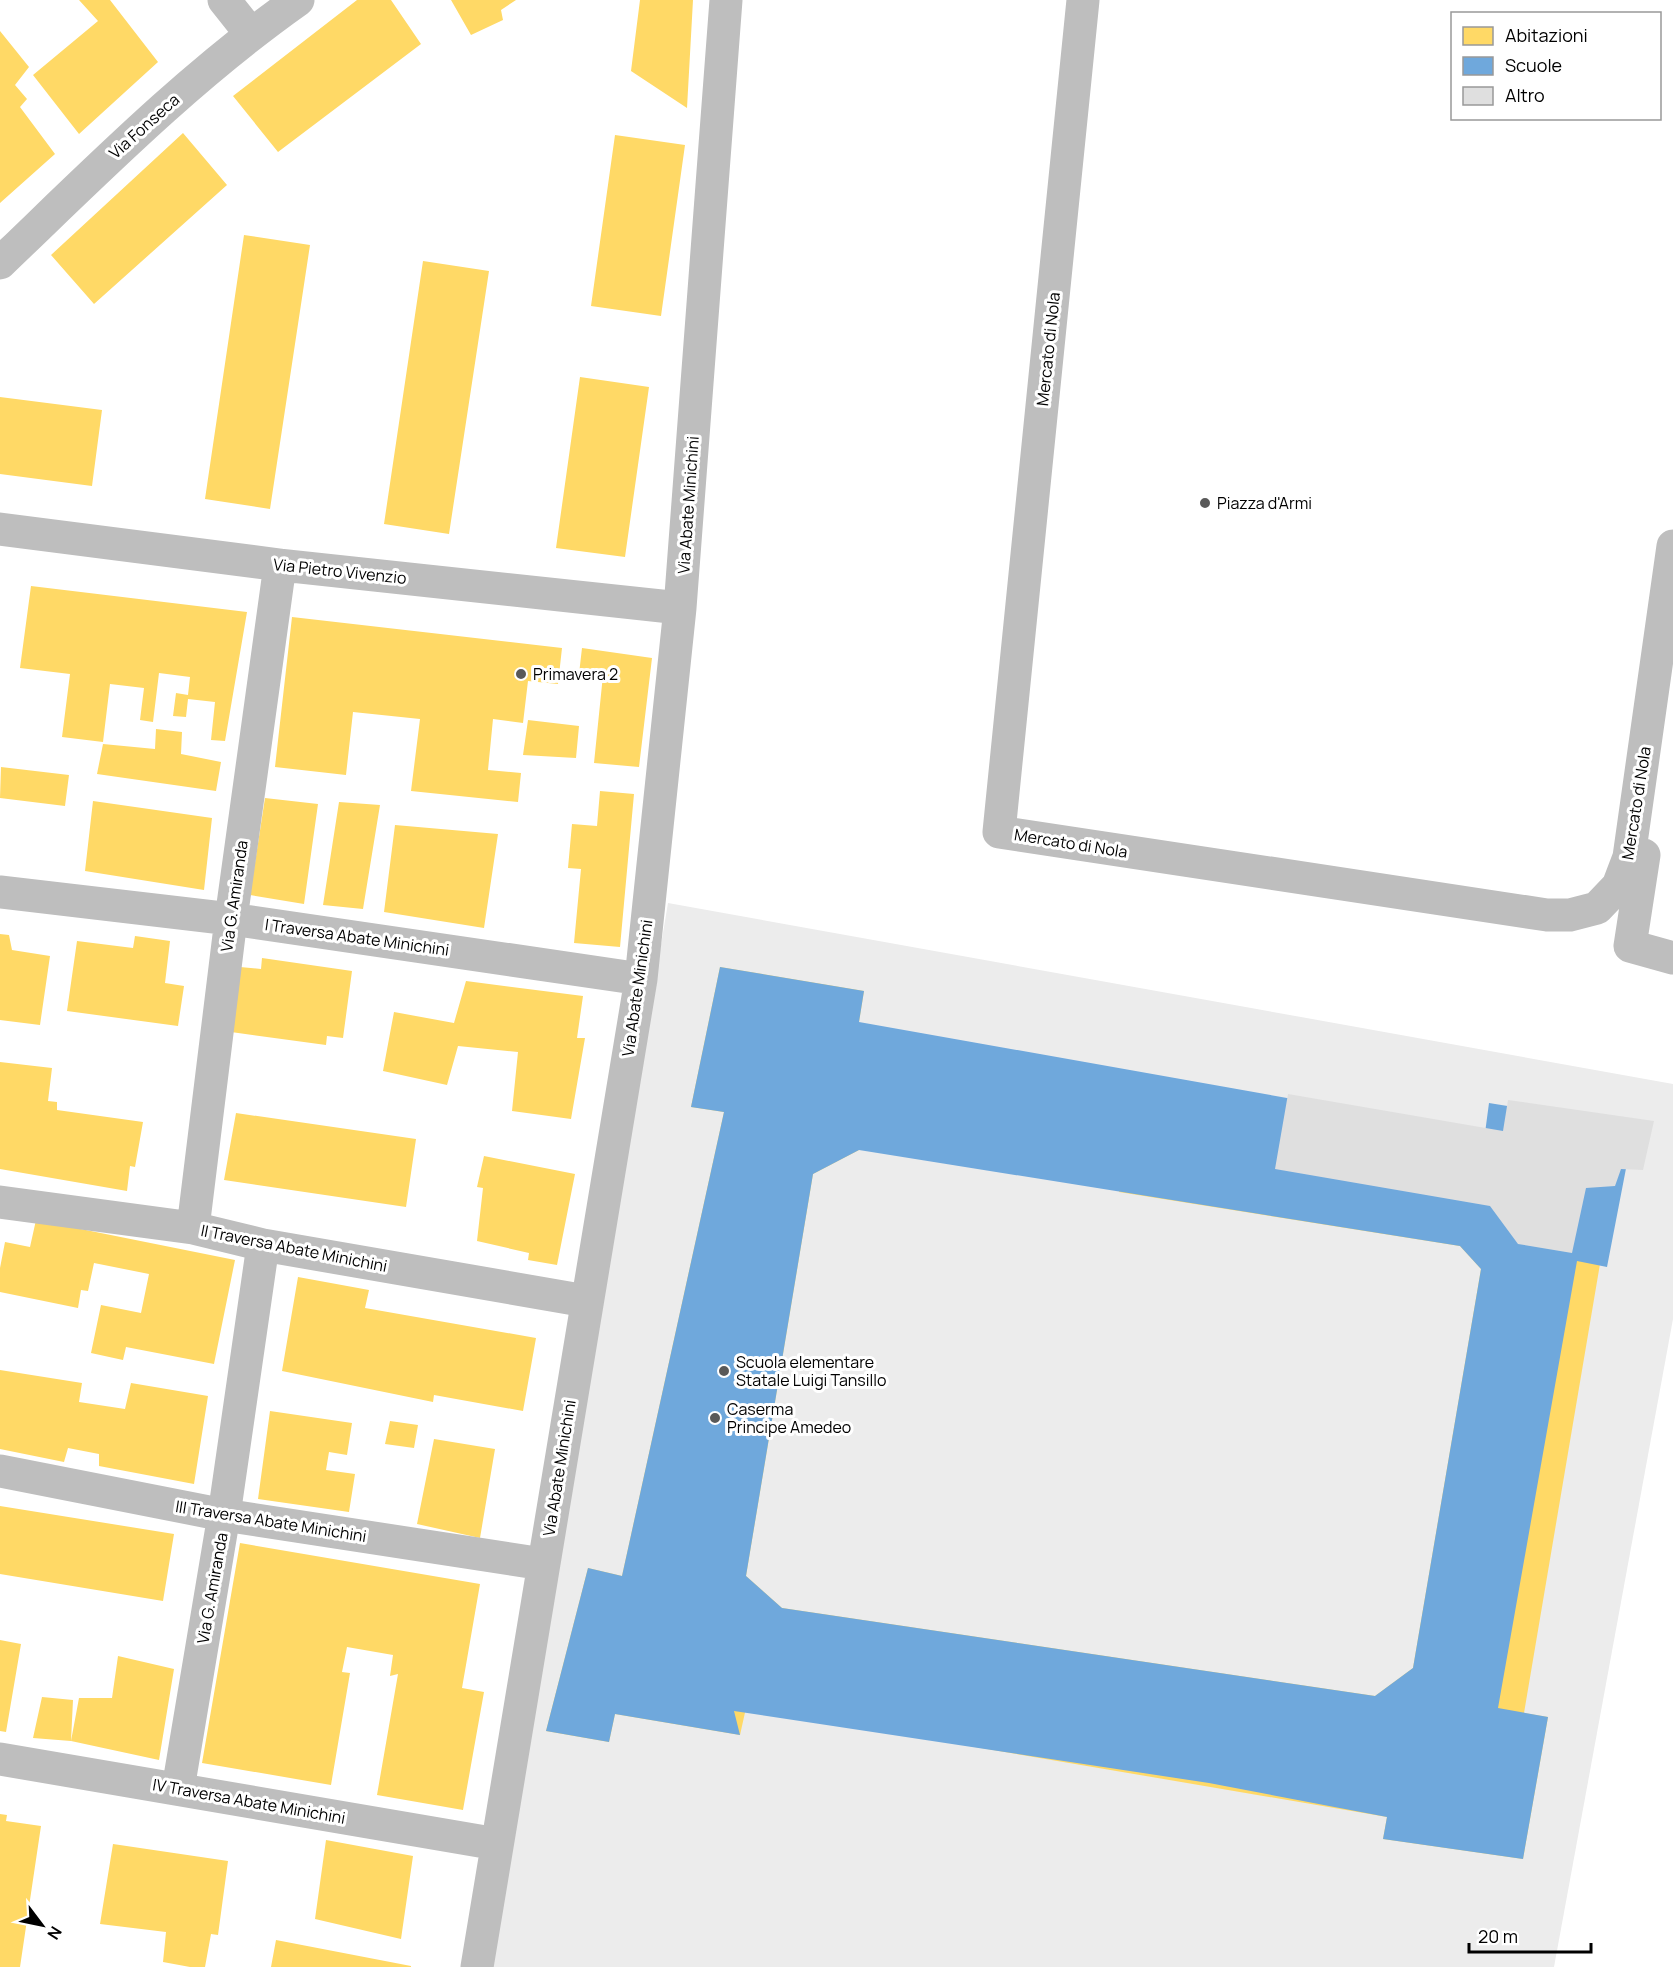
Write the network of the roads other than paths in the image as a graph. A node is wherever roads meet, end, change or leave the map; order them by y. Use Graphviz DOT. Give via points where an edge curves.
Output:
graph roads {
  1 [pos="224,0"];
  2 [pos="298,0"];
  3 [pos="726,0"];
  4 [pos="1083,0"];
  5 [pos="250,34"];
  6 [pos="0,263"];
  7 [pos="0,529"];
  8 [pos="1673,546"];
  9 [pos="280,565"];
  10 [pos="680,608"];
  11 [pos="1673,669"];
  12 [pos="0,892"];
  13 [pos="231,919"];
  14 [pos="1673,958"];
  15 [pos="641,979"];
  16 [pos="0,1202"];
  17 [pos="193,1228"];
  18 [pos="264,1245"];
  19 [pos="586,1301"];
  20 [pos="0,1471"];
  21 [pos="224,1515"];
  22 [pos="543,1564"];
  23 [pos="0,1759"];
  24 [pos="178,1789"];
  25 [pos="498,1844"];
  26 [pos="477,1967"];
  1 -- 5 [label="street"];
  2 -- 5 [label="street, Via Fonseca"];
  3 -- 10 [label="street, Via Abate Minichini"];
  4 -- 8 [label="street, Mercato di Nola" via="999,832 1547,915 1570,915 1597,908 1618,886 1629,857"];
  5 -- 6 [label="street, Via Fonseca" via="151,118"];
  7 -- 9 [label="street, Via Pietro Vivenzio"];
  9 -- 10 [label="street, Via Pietro Vivenzio"];
  9 -- 13 [label="street, Via G. Amiranda"];
  10 -- 15 [label="street, Via Abate Minichini"];
  11 -- 14 [label="street" via="1630,946"];
  12 -- 13 [label="street, I Traversa Abate Minichini"];
  13 -- 15 [label="street, I Traversa Abate Minichini"];
  13 -- 17 [label="street, Via G. Amiranda"];
  15 -- 19 [label="street, Via Abate Minichini"];
  16 -- 17 [label="street, II Traversa Abate Minichini"];
  17 -- 18 [label="street, II Traversa Abate Minichini"];
  18 -- 19 [label="street, II Traversa Abate Minichini"];
  18 -- 21 [label="street, Via G. Amiranda"];
  19 -- 22 [label="street, Via Abate Minichini"];
  20 -- 21 [label="street, III Traversa Abate Minichini"];
  21 -- 22 [label="street, III Traversa Abate Minichini"];
  21 -- 24 [label="street, Via G. Amiranda"];
  22 -- 25 [label="street, Via Abate Minichini"];
  23 -- 24 [label="street, IV Traversa Abate Minichini"];
  24 -- 25 [label="street, IV Traversa Abate Minichini"];
  25 -- 26 [label="street, Via Abate Minichini"];
}
